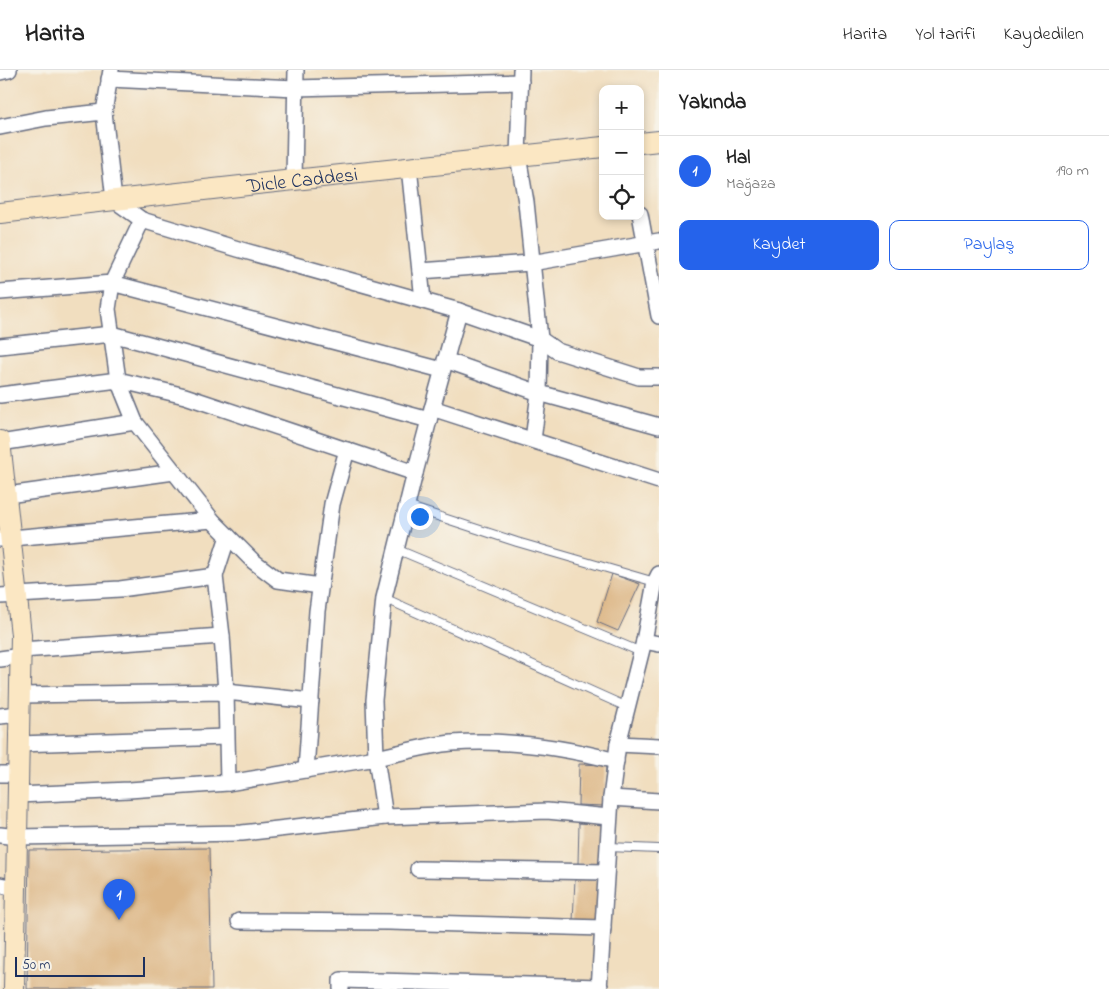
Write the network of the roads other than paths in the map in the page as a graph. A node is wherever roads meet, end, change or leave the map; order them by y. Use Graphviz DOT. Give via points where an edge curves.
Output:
graph roads {
  1 [pos="9,70"];
  2 [pos="296,70"];
  3 [pos="0,72"];
  4 [pos="110,74"];
  5 [pos="521,76"];
  6 [pos="295,88"];
  7 [pos="104,112"];
  8 [pos="0,127"];
  9 [pos="659,141"];
  10 [pos="644,143"];
  11 [pos="599,147"];
  12 [pos="518,156"];
  13 [pos="409,168"];
  14 [pos="294,180"];
  15 [pos="114,200"];
  16 [pos="0,213"];
  17 [pos="142,220"];
  18 [pos="643,220"];
  19 [pos="652,242"];
  20 [pos="531,263"];
  21 [pos="420,271"];
  22 [pos="112,283"];
  23 [pos="0,292"];
  24 [pos="423,300"];
  25 [pos="459,311"];
  26 [pos="659,316"];
  27 [pos="112,334"];
  28 [pos="540,339"];
  29 [pos="0,346"];
  30 [pos="443,365"];
  31 [pos="659,377"];
  32 [pos="118,380"];
  33 [pos="539,393"];
  34 [pos="0,395"];
  35 [pos="430,414"];
  36 [pos="135,422"];
  37 [pos="659,426"];
  38 [pos="533,440"];
  39 [pos="0,442"];
  40 [pos="347,450"];
  41 [pos="174,472"];
  42 [pos="415,473"];
  43 [pos="659,481"];
  44 [pos="3,496"];
  45 [pos="407,506"];
  46 [pos="212,520"];
  47 [pos="228,536"];
  48 [pos="5,538"];
  49 [pos="396,549"];
  50 [pos="215,576"];
  51 [pos="657,578"];
  52 [pos="320,586"];
  53 [pos="8,596"];
  54 [pos="384,598"];
  55 [pos="222,636"];
  56 [pos="659,644"];
  57 [pos="642,647"];
  58 [pos="21,653"];
  59 [pos="0,658"];
  60 [pos="226,692"];
  61 [pos="311,701"];
  62 [pos="627,707"];
  63 [pos="13,708"];
  64 [pos="226,737"];
  65 [pos="19,744"];
  66 [pos="618,744"];
  67 [pos="659,746"];
  68 [pos="376,758"];
  69 [pos="616,761"];
  70 [pos="306,770"];
  71 [pos="9,774"];
  72 [pos="228,783"];
  73 [pos="18,795"];
  74 [pos="610,798"];
  75 [pos="659,801"];
  76 [pos="385,817"];
  77 [pos="609,817"];
  78 [pos="8,836"];
  79 [pos="608,847"];
  80 [pos="659,849"];
  81 [pos="418,869"];
  82 [pos="606,872"];
  83 [pos="8,887"];
  84 [pos="239,922"];
  85 [pos="603,928"];
  86 [pos="7,945"];
  87 [pos="600,988"];
  88 [pos="14,989"];
  89 [pos="341,989"];
  1 -- 3 [label="street"];
  2 -- 6 [label="street"];
  4 -- 6 [label="street"];
  4 -- 7 [label="street"];
  5 -- 6 [label="street"];
  5 -- 12 [label="street"];
  6 -- 14 [label="street"];
  7 -- 8 [label="street"];
  7 -- 15 [label="street"];
  9 -- 10 [label="main road"];
  11 -- 12 [label="main road, Dicle Caddesi"];
  12 -- 13 [label="main road, Dicle Caddesi"];
  12 -- 20 [label="street"];
  13 -- 14 [label="main road, Dicle Caddesi"];
  13 -- 21 [label="street"];
  14 -- 15 [label="main road, Dicle Caddesi"];
  15 -- 16 [label="main road, Dicle Caddesi"];
  15 -- 17 [label="street"];
  17 -- 22 [label="street"];
  17 -- 24 [label="street"];
  18 -- 19 [label="street"];
  19 -- 20 [label="street"];
  19 -- 26 [label="street"];
  20 -- 21 [label="street"];
  20 -- 28 [label="street"];
  21 -- 24 [label="street"];
  22 -- 23 [label="street"];
  22 -- 27 [label="street" via="108,309"];
  22 -- 30 [label="street"];
  24 -- 25 [label="street"];
  25 -- 28 [label="street"];
  25 -- 30 [label="street"];
  27 -- 29 [label="street"];
  27 -- 32 [label="street"];
  27 -- 35 [label="street"];
  28 -- 31 [label="street" via="557,351 639,377"];
  28 -- 33 [label="street"];
  30 -- 33 [label="street"];
  30 -- 35 [label="street"];
  32 -- 34 [label="street"];
  32 -- 36 [label="street"];
  32 -- 40 [label="street" via="185,396"];
  33 -- 37 [label="street"];
  33 -- 38 [label="street"];
  35 -- 38 [label="street"];
  35 -- 42 [label="street"];
  36 -- 39 [label="street"];
  36 -- 41 [label="street"];
  38 -- 43 [label="street"];
  39 -- 44 [label="main road"];
  40 -- 42 [label="street"];
  40 -- 52 [label="street" via="332,504"];
  41 -- 44 [label="street"];
  41 -- 46 [label="street"];
  42 -- 45 [label="street"];
  44 -- 48 [label="main road"];
  45 -- 49 [label="street"];
  45 -- 51 [label="lane" via="517,542"];
  46 -- 47 [label="street"];
  46 -- 48 [label="street"];
  47 -- 50 [label="street"];
  47 -- 52 [label="street" via="278,580"];
  48 -- 53 [label="main road"];
  49 -- 54 [label="street"];
  49 -- 57 [label="lane"];
  50 -- 53 [label="street" via="120,588"];
  50 -- 55 [label="street"];
  51 -- 57 [label="street"];
  52 -- 61 [label="street"];
  53 -- 58 [label="main road" via="21,635"];
  54 -- 62 [label="lane"];
  54 -- 68 [label="street" via="374,700"];
  55 -- 58 [label="street"];
  55 -- 60 [label="street"];
  56 -- 57 [label="street"];
  57 -- 62 [label="street"];
  58 -- 59 [label="street"];
  58 -- 63 [label="main road"];
  60 -- 61 [label="street"];
  60 -- 63 [label="street"];
  60 -- 64 [label="street"];
  61 -- 70 [label="street"];
  62 -- 66 [label="street"];
  63 -- 65 [label="main road"];
  64 -- 65 [label="street"];
  64 -- 72 [label="street"];
  65 -- 71 [label="main road"];
  66 -- 67 [label="street"];
  66 -- 69 [label="street"];
  68 -- 69 [label="street" via="450,744 503,742 558,748"];
  68 -- 70 [label="street"];
  68 -- 76 [label="street"];
  69 -- 74 [label="street"];
  70 -- 72 [label="street"];
  71 -- 73 [label="main road"];
  72 -- 73 [label="street"];
  73 -- 78 [label="main road"];
  74 -- 75 [label="street"];
  74 -- 77 [label="street"];
  76 -- 77 [label="street" via="547,811"];
  76 -- 78 [label="street" via="242,833"];
  77 -- 79 [label="street"];
  78 -- 83 [label="main road"];
  79 -- 80 [label="lane"];
  79 -- 82 [label="street"];
  81 -- 82 [label="street"];
  82 -- 85 [label="street"];
  83 -- 86 [label="main road"];
  84 -- 85 [label="street"];
  85 -- 87 [label="street"];
  86 -- 88 [label="main road"];
  87 -- 89 [label="street" via="341,980"];
}
